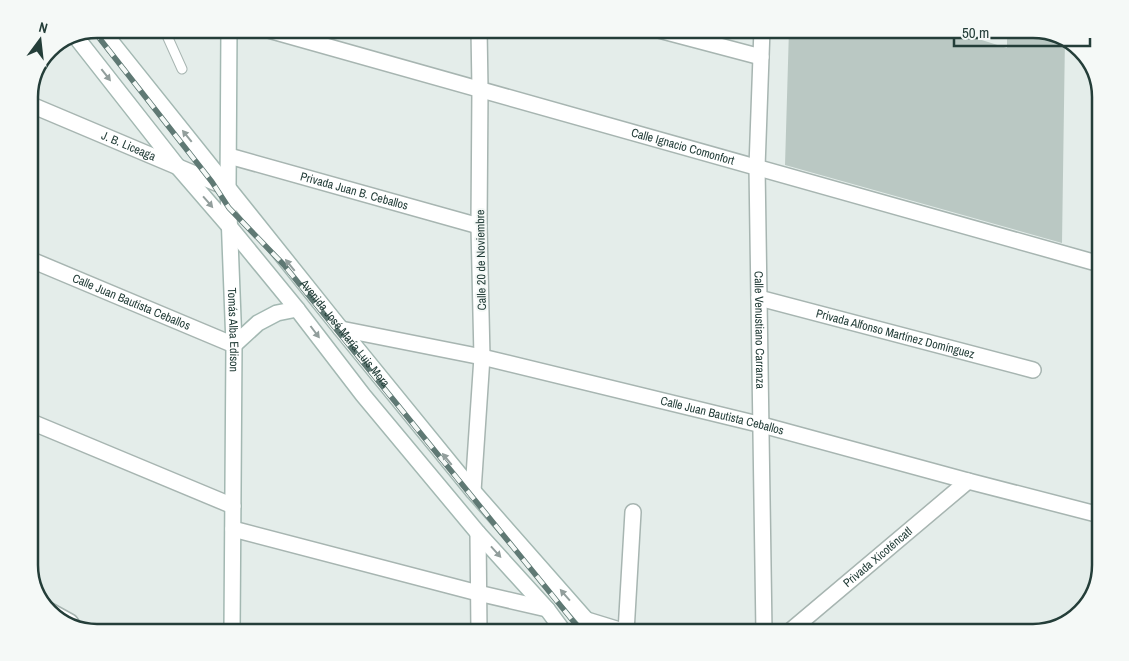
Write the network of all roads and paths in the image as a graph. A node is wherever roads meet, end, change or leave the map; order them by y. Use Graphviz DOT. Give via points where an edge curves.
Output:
graph roads {
  1 [pos="108,38"];
  2 [pos="168,38"];
  3 [pos="229,38"];
  4 [pos="297,38"];
  5 [pos="479,38"];
  6 [pos="689,38"];
  7 [pos="762,38"];
  8 [pos="79,41"];
  9 [pos="761,57"];
  10 [pos="182,70"];
  11 [pos="480,89"];
  12 [pos="38,108"];
  13 [pos="229,156"];
  14 [pos="178,167"];
  15 [pos="757,167"];
  16 [pos="228,188"];
  17 [pos="229,226"];
  18 [pos="480,226"];
  19 [pos="1091,262"];
  20 [pos="38,263"];
  21 [pos="758,298"];
  22 [pos="297,308"];
  23 [pos="341,329"];
  24 [pos="234,345"];
  25 [pos="482,357"];
  26 [pos="1033,370"];
  27 [pos="38,424"];
  28 [pos="762,425"];
  29 [pos="968,482"];
  30 [pos="473,491"];
  31 [pos="233,506"];
  32 [pos="633,512"];
  33 [pos="1092,513"];
  34 [pos="233,530"];
  35 [pos="478,533"];
  36 [pos="478,593"];
  37 [pos="547,609"];
  38 [pos="232,624"];
  39 [pos="479,624"];
  40 [pos="558,624"];
  41 [pos="590,624"];
  42 [pos="626,624"];
  43 [pos="764,624"];
  44 [pos="799,624"];
  16 -- 1 [label="street, Avenida José María Luis Mora, one-way"];
  2 -- 10 [label="lane"];
  3 -- 13 [label="street, Tomás Alba Edison"];
  4 -- 11 [label="street, Calle Ignacio Comonfort"];
  5 -- 11 [label="street, Calle 20 de Noviembre"];
  6 -- 9 [label="street"];
  7 -- 9 [label="street, Calle Venustiano Carranza"];
  8 -- 14 [label="street, Avenida José María Luis Mora, one-way"];
  9 -- 15 [label="street, Calle Venustiano Carranza"];
  11 -- 15 [label="street, Calle Ignacio Comonfort"];
  11 -- 18 [label="street, Calle 20 de Noviembre"];
  12 -- 14 [label="street, J. B. Liceaga"];
  13 -- 16 [label="street, Tomás Alba Edison"];
  13 -- 18 [label="street, Privada Juan B. Ceballos"];
  14 -- 16 [label="street, J. B. Liceaga"];
  14 -- 17 [label="street, Avenida José María Luis Mora, one-way"];
  15 -- 19 [label="street, Calle Ignacio Comonfort"];
  15 -- 21 [label="street, Calle Venustiano Carranza"];
  16 -- 17 [label="street, Tomás Alba Edison"];
  23 -- 16 [label="street, Avenida José María Luis Mora, one-way"];
  17 -- 22 [label="street, Avenida José María Luis Mora"];
  17 -- 24 [label="street, Tomás Alba Edison"];
  18 -- 25 [label="street, Calle 20 de Noviembre"];
  20 -- 24 [label="street, Calle Juan Bautista Ceballos"];
  21 -- 26 [label="street, Privada Alfonso Martínez Domínguez"];
  21 -- 28 [label="street, Calle Venustiano Carranza"];
  22 -- 24 [label="street" via="277,313 258,323"];
  22 -- 35 [label="street, Avenida José María Luis Mora, one-way" via="363,395"];
  23 -- 25 [label="street, Calle Juan Bautista Ceballos"];
  30 -- 23 [label="street, Avenida José María Luis Mora, one-way"];
  24 -- 31 [label="street, Tomás Alba Edison"];
  25 -- 28 [label="street, Calle Juan Bautista Ceballos"];
  25 -- 30 [label="street, Calle 20 de Noviembre"];
  27 -- 31 [label="street"];
  28 -- 29 [label="street, Calle Juan Bautista Ceballos"];
  28 -- 43 [label="street, Calle Venustiano Carranza"];
  29 -- 33 [label="street, Calle Juan Bautista Ceballos"];
  29 -- 44 [label="street, Privada Xicoténcatl"];
  41 -- 30 [label="street, Avenida José María Luis Mora, one-way"];
  31 -- 34 [label="street, Tomás Alba Edison"];
  32 -- 42 [label="street"];
  34 -- 36 [label="street"];
  34 -- 38 [label="street, Tomás Alba Edison"];
  35 -- 36 [label="street"];
  35 -- 37 [label="street, Avenida José María Luis Mora, one-way"];
  36 -- 37 [label="street"];
  36 -- 39 [label="street"];
  37 -- 40 [label="street, Avenida José María Luis Mora"];
}
